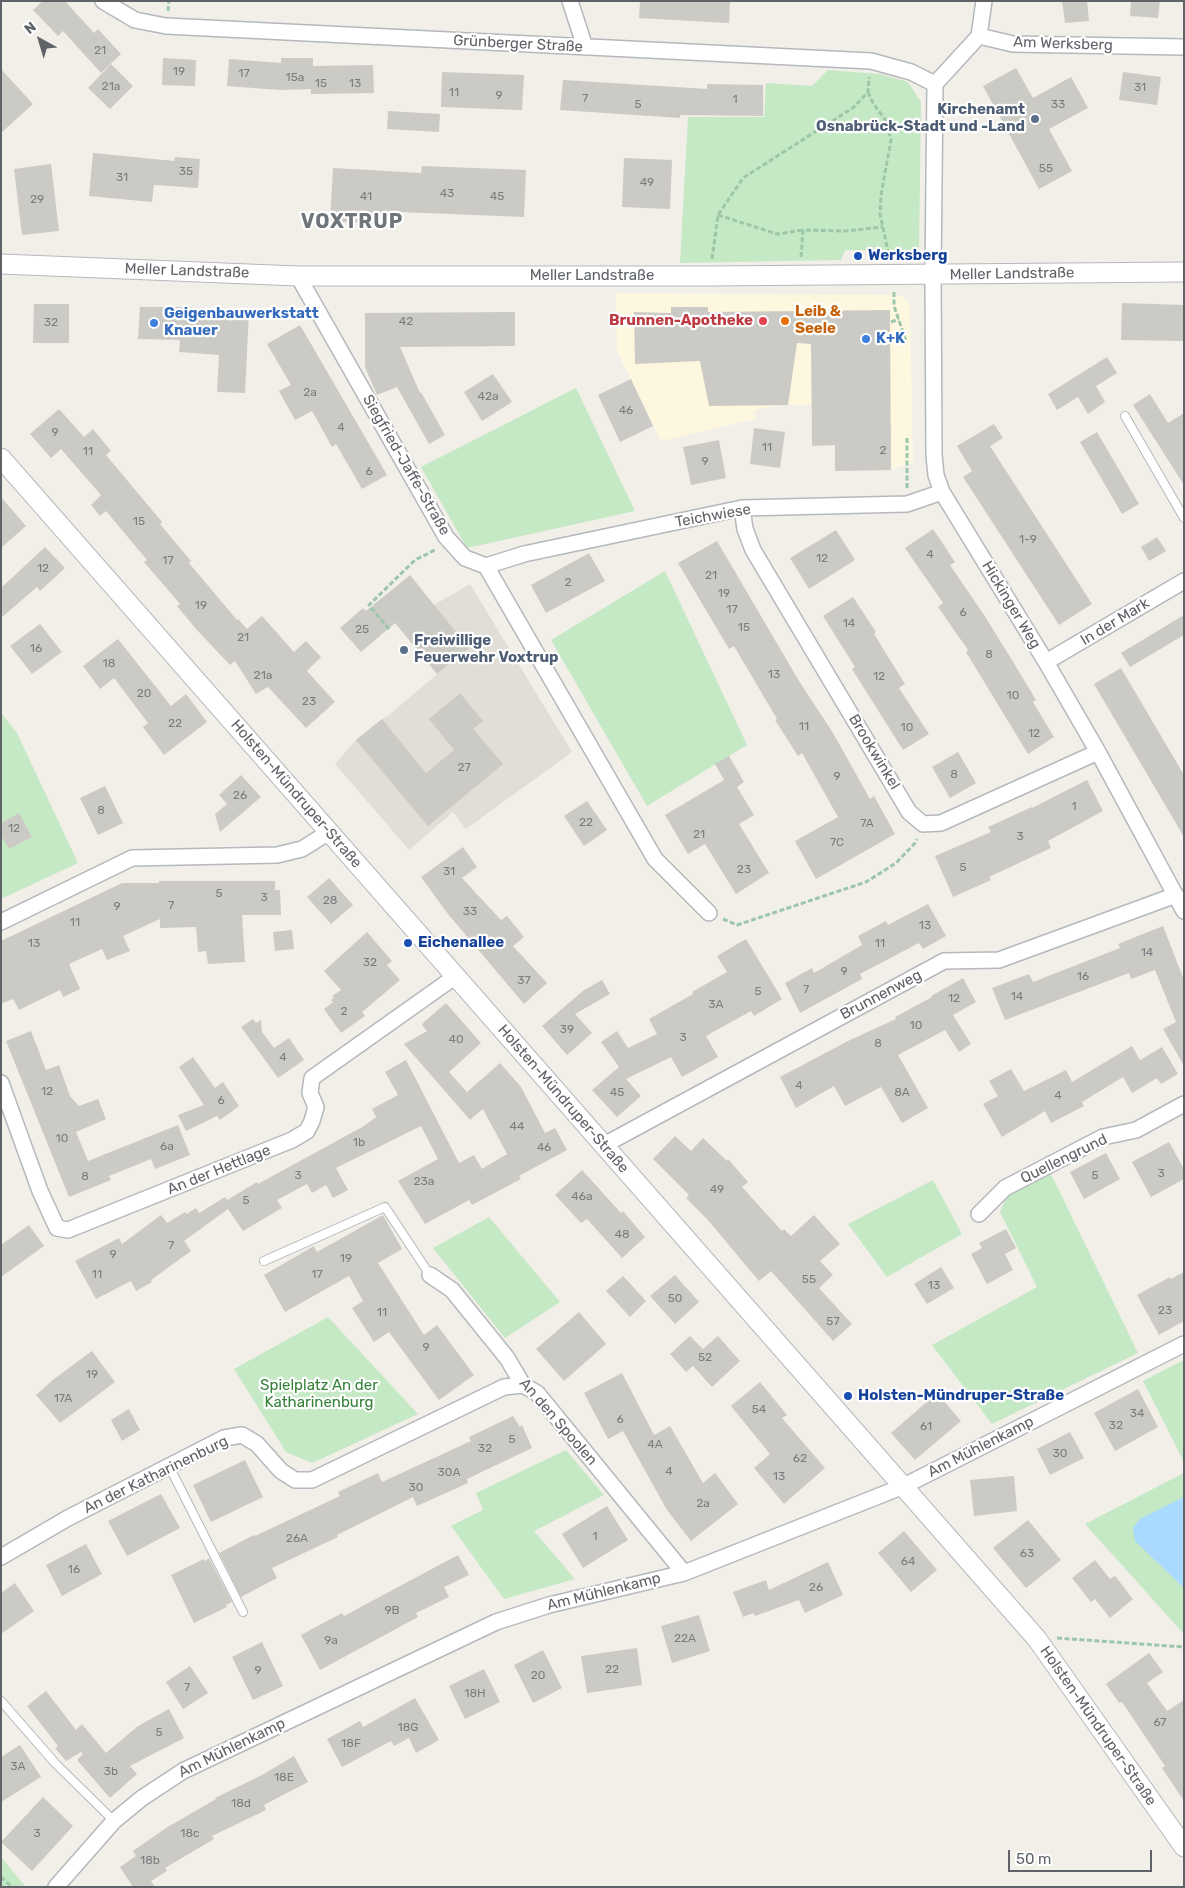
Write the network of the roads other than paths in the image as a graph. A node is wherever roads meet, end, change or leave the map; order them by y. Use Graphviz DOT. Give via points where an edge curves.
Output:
graph roads {
  1 [pos="103,1"];
  2 [pos="570,1"];
  3 [pos="984,1"];
  4 [pos="979,36"];
  5 [pos="1184,46"];
  6 [pos="585,47"];
  7 [pos="935,84"];
  8 [pos="1,264"];
  9 [pos="1184,272"];
  10 [pos="933,275"];
  11 [pos="298,276"];
  12 [pos="1125,416"];
  13 [pos="1,458"];
  14 [pos="942,492"];
  15 [pos="742,508"];
  16 [pos="1184,518"];
  17 [pos="486,566"];
  18 [pos="1184,581"];
  19 [pos="1046,662"];
  20 [pos="1098,752"];
  21 [pos="329,832"];
  22 [pos="1176,895"];
  23 [pos="1184,911"];
  24 [pos="709,913"];
  25 [pos="1,922"];
  26 [pos="456,976"];
  27 [pos="1,1083"];
  28 [pos="1184,1104"];
  29 [pos="604,1145"];
  30 [pos="979,1214"];
  31 [pos="264,1261"];
  32 [pos="430,1275"];
  33 [pos="1184,1344"];
  34 [pos="523,1385"];
  35 [pos="170,1466"];
  36 [pos="904,1486"];
  37 [pos="1,1556"];
  38 [pos="684,1573"];
  39 [pos="243,1612"];
  40 [pos="1,1702"];
  41 [pos="114,1821"];
  42 [pos="1184,1847"];
  43 [pos="56,1887"];
  1 -- 6 [label="street, Grünberger Straße" via="135,20 166,26"];
  2 -- 6 [label="street"];
  3 -- 4 [label="street"];
  4 -- 5 [label="street, Am Werksberg" via="1013,44"];
  4 -- 7 [label="street"];
  6 -- 7 [label="street, Grünberger Straße" via="871,61 911,72"];
  7 -- 10 [label="street"];
  8 -- 11 [label="street, Meller Landstraße"];
  9 -- 10 [label="street, Meller Landstraße"];
  10 -- 11 [label="street, Meller Landstraße"];
  10 -- 14 [label="street, Hickinger Weg" via="934,455"];
  11 -- 17 [label="street, Siegfried-Jaffe-Straße" via="446,537 465,558"];
  12 -- 16 [label="lane"];
  13 -- 21 [label="street, Holsten-Mündruper-Straße"];
  14 -- 15 [label="street, Teichwiese" via="907,504"];
  14 -- 19 [label="street, Hickinger Weg"];
  15 -- 17 [label="street, Teichwiese" via="524,554"];
  15 -- 20 [label="street, Brookwinkel" via="753,550 909,812 923,824 942,823"];
  17 -- 24 [label="street" via="655,860"];
  18 -- 19 [label="street, In der Mark"];
  19 -- 20 [label="street, Hickinger Weg"];
  20 -- 22 [label="street, Hickinger Weg"];
  21 -- 25 [label="street" via="302,849 277,855 132,858"];
  21 -- 26 [label="street, Holsten-Mündruper-Straße"];
  22 -- 23 [label="street, Hickinger Weg"];
  22 -- 29 [label="street, Brunnenweg" via="999,960 944,961"];
  26 -- 27 [label="street, An der Hettlage" via="312,1078 310,1093 316,1107 307,1131 292,1140 68,1230 57,1228 40,1191"];
  26 -- 29 [label="street, Holsten-Mündruper-Straße"];
  28 -- 30 [label="street, Quellengrund" via="1136,1130 1103,1137 1005,1188"];
  29 -- 36 [label="street, Holsten-Mündruper-Straße"];
  31 -- 32 [label="lane" via="385,1207"];
  32 -- 34 [label="street, An den Spoolen" via="452,1290 507,1358"];
  33 -- 36 [label="street, Am Mühlenkamp"];
  34 -- 35 [label="street, An der Katharinenburg" via="504,1387 312,1480 296,1480 281,1471 257,1444 242,1435 224,1438"];
  34 -- 38 [label="street, An den Spoolen" via="537,1393"];
  35 -- 37 [label="street, An der Katharinenburg"];
  35 -- 39 [label="lane"];
  36 -- 38 [label="street, Am Mühlenkamp"];
  36 -- 42 [label="street, Holsten-Mündruper-Straße" via="1037,1639"];
  38 -- 41 [label="street, Am Mühlenkamp" via="548,1605 496,1622 183,1771"];
  40 -- 41 [label="lane" via="55,1764"];
  41 -- 43 [label="street, Am Mühlenkamp"];
}
